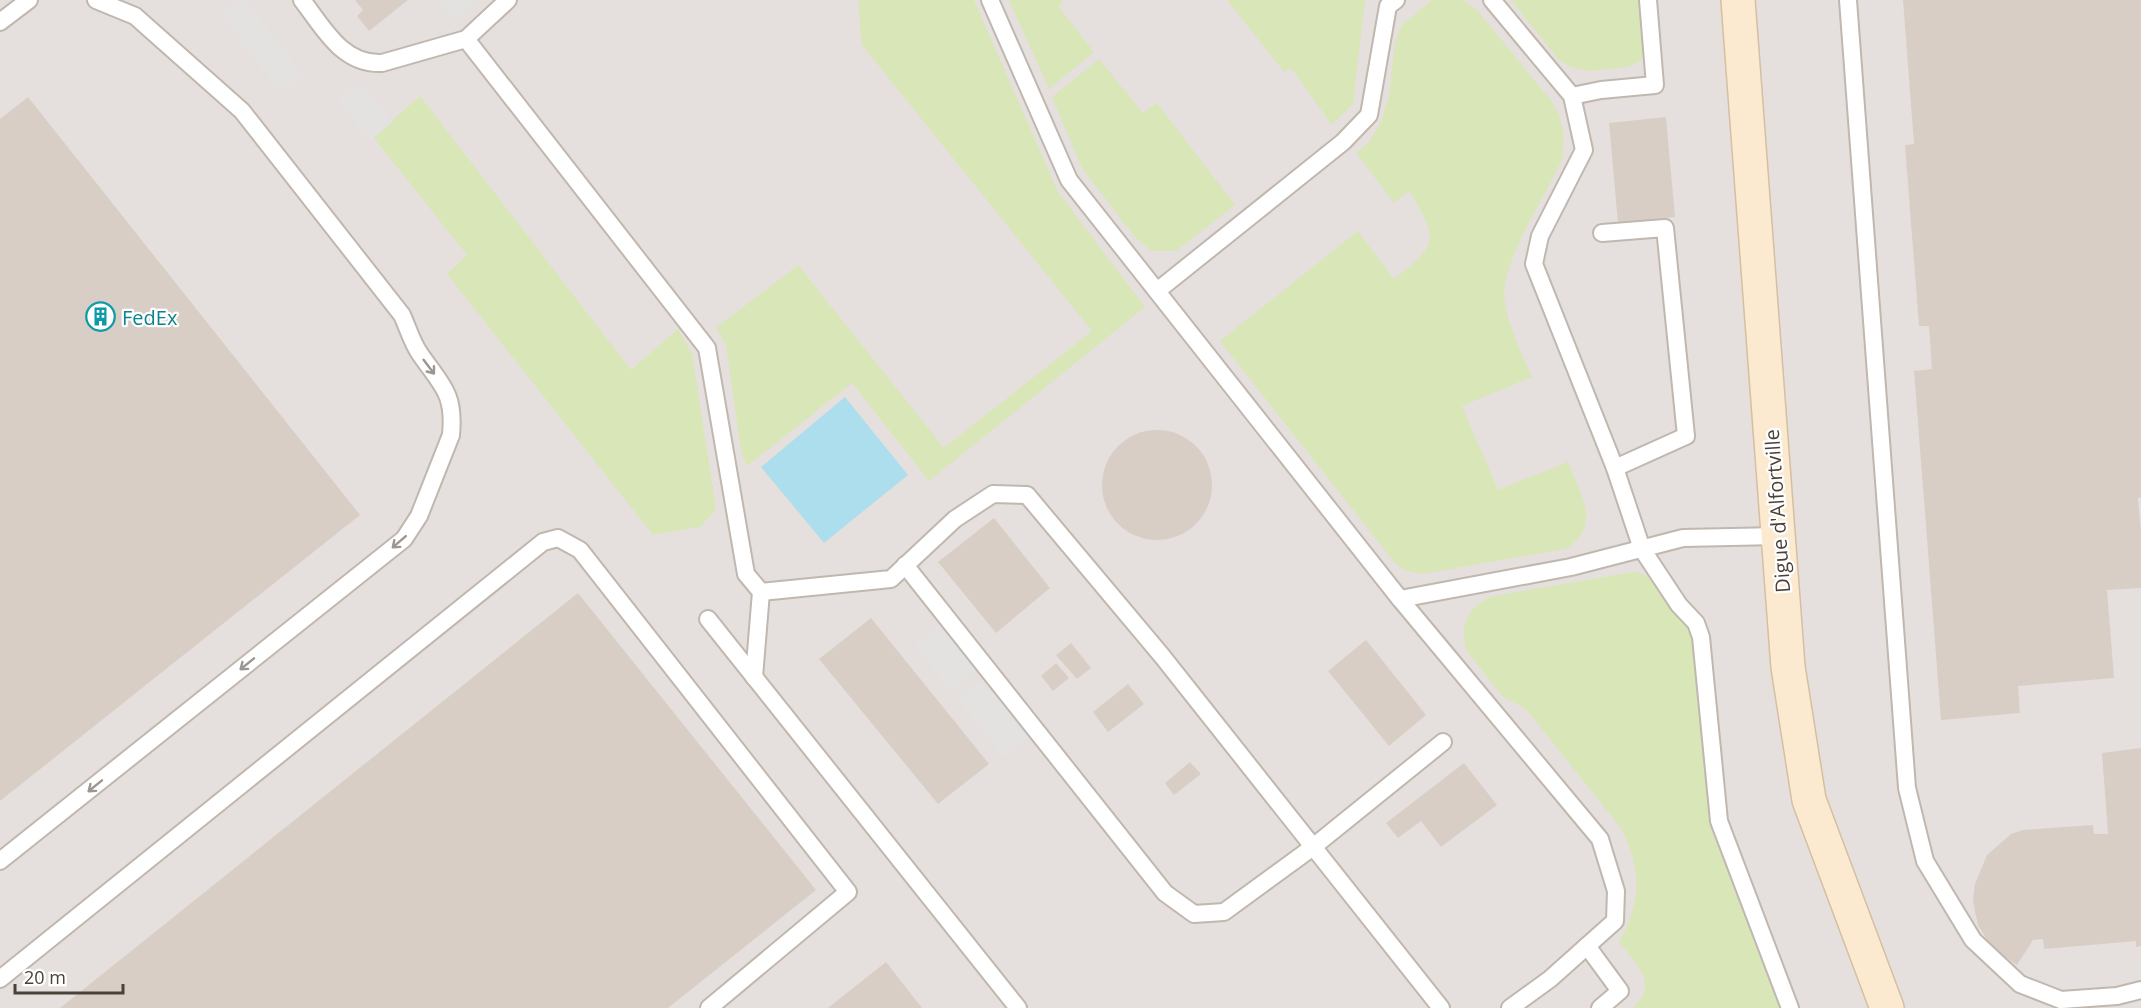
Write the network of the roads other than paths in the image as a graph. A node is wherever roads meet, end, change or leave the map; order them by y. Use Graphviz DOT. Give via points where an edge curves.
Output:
graph roads {
  1 [pos="29,0"];
  2 [pos="96,0"];
  3 [pos="302,0"];
  4 [pos="508,0"];
  5 [pos="990,0"];
  6 [pos="1492,0"];
  7 [pos="1648,0"];
  8 [pos="1738,0"];
  9 [pos="1848,0"];
  10 [pos="1389,2"];
  11 [pos="0,22"];
  12 [pos="466,39"];
  13 [pos="1572,96"];
  14 [pos="1602,233"];
  15 [pos="1156,291"];
  16 [pos="1615,468"];
  17 [pos="1779,536"];
  18 [pos="1642,549"];
  19 [pos="905,566"];
  20 [pos="760,592"];
  21 [pos="1400,599"];
  22 [pos="708,619"];
  23 [pos="754,677"];
  24 [pos="1443,742"];
  25 [pos="1313,848"];
  26 [pos="0,861"];
  27 [pos="1587,945"];
  28 [pos="0,979"];
  29 [pos="2141,990"];
  30 [pos="709,1008"];
  31 [pos="1018,1008"];
  32 [pos="1441,1008"];
  33 [pos="1510,1008"];
  34 [pos="1600,1008"];
  35 [pos="1790,1008"];
  36 [pos="1887,1008"];
  1 -- 11 [label="lane"];
  2 -- 26 [label="lane, one-way" via="135,16 242,111 402,315 418,352 449,397 451,435 413,528 404,539"];
  3 -- 12 [label="lane" via="340,48 365,62 382,63"];
  4 -- 12 [label="lane"];
  5 -- 15 [label="lane" via="1069,180"];
  6 -- 13 [label="lane"];
  7 -- 13 [label="lane" via="1655,85"];
  8 -- 17 [label="street, Digue d'Alfortville"];
  9 -- 29 [label="lane" via="1907,788 1925,861 1973,940 2020,984 2061,1000"];
  10 -- 15 [label="lane" via="1369,115 1343,142"];
  12 -- 20 [label="lane" via="707,348 746,574"];
  13 -- 16 [label="lane" via="1584,150 1540,236 1534,264"];
  14 -- 16 [label="lane" via="1665,228 1686,436"];
  15 -- 21 [label="lane"];
  16 -- 18 [label="lane"];
  17 -- 18 [label="lane" via="1683,537"];
  17 -- 36 [label="street, Digue d'Alfortville" via="1788,667 1809,800"];
  18 -- 21 [label="lane" via="1571,567"];
  18 -- 35 [label="lane" via="1679,605 1696,623 1701,637 1719,821"];
  19 -- 20 [label="lane" via="891,579"];
  19 -- 25 [label="lane" via="1165,894 1194,914 1224,912"];
  19 -- 25 [label="lane" via="955,519 993,494 1027,495 1162,656"];
  20 -- 23 [label="lane"];
  21 -- 27 [label="lane" via="1600,838 1616,891 1615,921"];
  22 -- 23 [label="lane"];
  23 -- 31 [label="lane"];
  24 -- 25 [label="lane"];
  25 -- 32 [label="lane"];
  27 -- 33 [label="lane"];
  27 -- 34 [label="lane" via="1620,991"];
  28 -- 30 [label="lane" via="534,549 558,538 580,550 848,892"];
}
